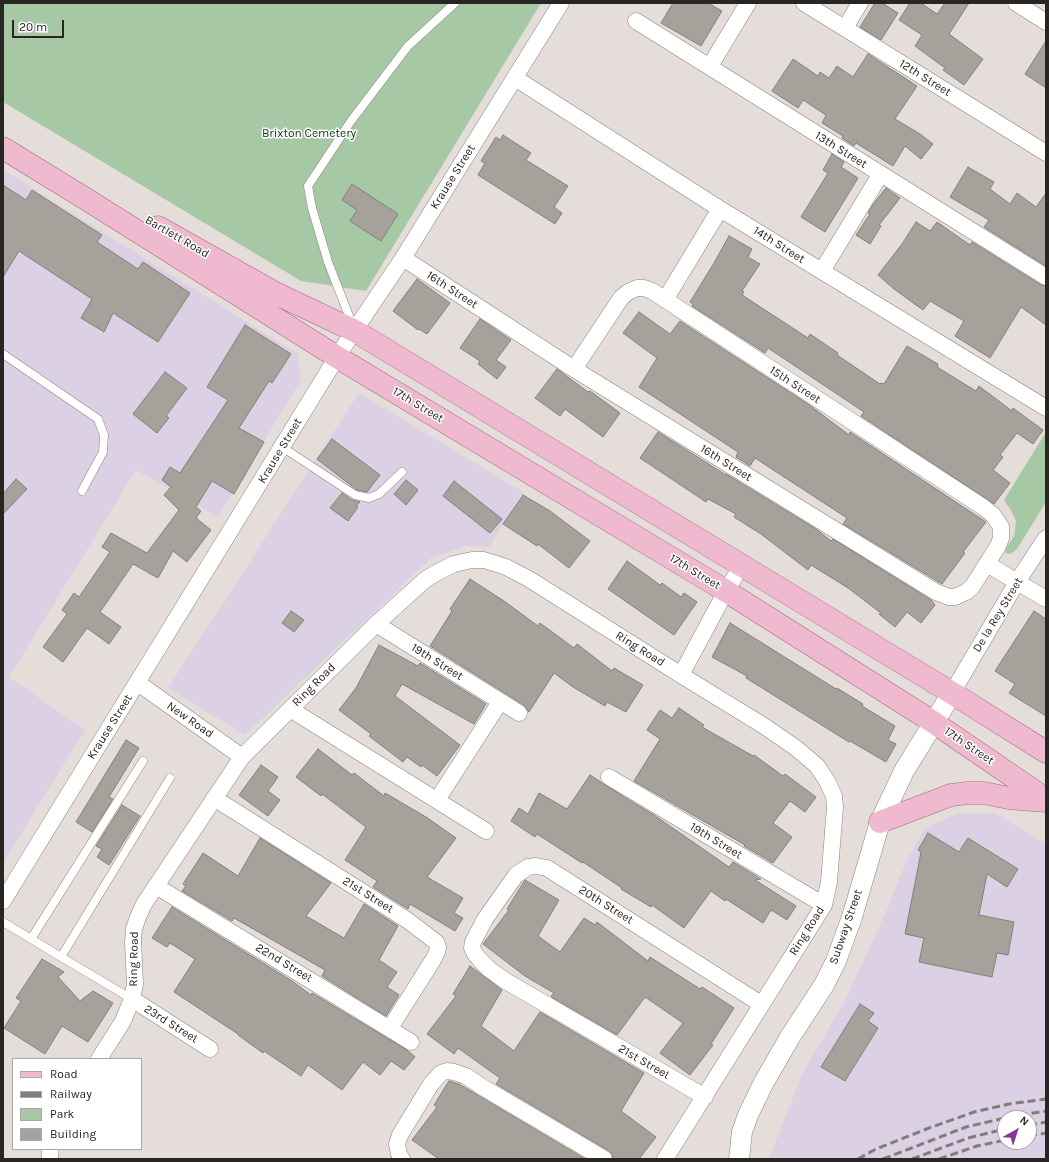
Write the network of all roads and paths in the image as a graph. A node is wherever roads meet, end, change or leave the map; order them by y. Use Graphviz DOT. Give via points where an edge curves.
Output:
graph roads {
  1 [pos="455,3"];
  2 [pos="561,3"];
  3 [pos="748,3"];
  4 [pos="804,3"];
  5 [pos="860,3"];
  6 [pos="1016,3"];
  7 [pos="636,21"];
  8 [pos="1046,22"];
  9 [pos="845,28"];
  10 [pos="710,66"];
  11 [pos="515,78"];
  12 [pos="3,134"];
  13 [pos="3,148"];
  14 [pos="1046,153"];
  15 [pos="880,175"];
  16 [pos="720,209"];
  17 [pos="403,258"];
  18 [pos="822,271"];
  19 [pos="1046,277"];
  20 [pos="665,300"];
  21 [pos="355,331"];
  22 [pos="3,354"];
  23 [pos="337,357"];
  24 [pos="574,369"];
  25 [pos="1046,408"];
  26 [pos="282,447"];
  27 [pos="402,472"];
  28 [pos="82,491"];
  29 [pos="1046,538"];
  30 [pos="987,564"];
  31 [pos="742,565"];
  32 [pos="1017,582"];
  33 [pos="726,591"];
  34 [pos="1046,599"];
  35 [pos="376,624"];
  36 [pos="681,675"];
  37 [pos="138,683"];
  38 [pos="952,693"];
  39 [pos="500,702"];
  40 [pos="290,709"];
  41 [pos="518,713"];
  42 [pos="933,722"];
  43 [pos="1046,752"];
  44 [pos="242,757"];
  45 [pos="143,761"];
  46 [pos="608,777"];
  47 [pos="170,778"];
  48 [pos="214,798"];
  49 [pos="437,800"];
  50 [pos="1046,800"];
  51 [pos="880,822"];
  52 [pos="486,830"];
  53 [pos="156,886"];
  54 [pos="3,901"];
  55 [pos="824,905"];
  56 [pos="3,922"];
  57 [pos="31,939"];
  58 [pos="473,942"];
  59 [pos="61,957"];
  60 [pos="132,999"];
  61 [pos="761,1004"];
  62 [pos="390,1028"];
  63 [pos="411,1042"];
  64 [pos="210,1049"];
  65 [pos="100,1058"];
  66 [pos="705,1097"];
  67 [pos="399,1152"];
  68 [pos="604,1159"];
  69 [pos="665,1159"];
  70 [pos="739,1159"];
  1 -- 21 [label="lane" via="408,46 351,121 308,186 328,262"];
  2 -- 11 [label="street, Krause Street"];
  3 -- 10 [label="street"];
  4 -- 9 [label="street, 12th Street"];
  5 -- 9 [label="street"];
  6 -- 8 [label="street"];
  7 -- 10 [label="street, 13th Street"];
  9 -- 14 [label="street, 12th Street"];
  10 -- 15 [label="street, 13th Street"];
  11 -- 16 [label="street, 14th Street"];
  11 -- 17 [label="street, Krause Street"];
  12 -- 21 [label="main road, Bartlett Road" via="276,294"];
  13 -- 23 [label="main road, Bartlett Road"];
  15 -- 18 [label="street"];
  15 -- 19 [label="street, 13th Street"];
  16 -- 18 [label="street, 14th Street"];
  16 -- 20 [label="street"];
  17 -- 21 [label="street, Krause Street"];
  17 -- 24 [label="street, 16th Street"];
  18 -- 25 [label="street, 14th Street"];
  20 -- 24 [label="street, 15th Street" via="644,288 628,292 621,298"];
  20 -- 30 [label="street, 15th Street" via="993,515 1001,528 1001,538"];
  21 -- 23 [label="street, Krause Street"];
  21 -- 31 [label="main road"];
  22 -- 28 [label="lane" via="98,419 104,435 103,452"];
  23 -- 26 [label="street, Krause Street"];
  23 -- 33 [label="main road, 17th Street"];
  24 -- 30 [label="street, 16th Street" via="936,592 955,597 966,592"];
  26 -- 27 [label="lane" via="355,495 369,498 379,494"];
  26 -- 37 [label="street, Krause Street"];
  29 -- 32 [label="street, De la Rey Street"];
  30 -- 32 [label="street"];
  31 -- 33 [label="street"];
  31 -- 38 [label="main road"];
  32 -- 34 [label="street"];
  32 -- 38 [label="street, De la Rey Street"];
  33 -- 36 [label="street"];
  33 -- 42 [label="main road, 17th Street"];
  35 -- 36 [label="street, Ring Road" via="426,579 454,564 484,560 506,567 529,579"];
  35 -- 39 [label="street, 19th Street"];
  35 -- 40 [label="street, Ring Road"];
  36 -- 55 [label="street, Ring Road" via="796,748 817,766 827,780 834,796 835,807 829,882"];
  37 -- 44 [label="street, New Road"];
  37 -- 54 [label="street, Krause Street"];
  38 -- 42 [label="street, Subway Street"];
  38 -- 43 [label="main road"];
  39 -- 41 [label="street, 19th Street"];
  39 -- 49 [label="street"];
  40 -- 44 [label="street, Ring Road"];
  40 -- 49 [label="street"];
  42 -- 50 [label="main road, 17th Street"];
  42 -- 51 [label="street, Subway Street" via="904,771"];
  44 -- 48 [label="street, Ring Road"];
  45 -- 57 [label="lane"];
  46 -- 55 [label="street, 19th Street"];
  47 -- 59 [label="lane"];
  48 -- 53 [label="street, Ring Road"];
  48 -- 62 [label="street, 21st Street" via="407,920 436,942 438,947 433,960"];
  49 -- 52 [label="street"];
  50 -- 51 [label="main road" via="1009,798 984,793 951,795"];
  51 -- 70 [label="street, Subway Street" via="836,961 824,985 762,1084 742,1132"];
  53 -- 60 [label="street, Ring Road" via="144,904 134,929 135,984"];
  53 -- 62 [label="street, 22nd Street"];
  55 -- 61 [label="street, Ring Road"];
  56 -- 57 [label="lane"];
  57 -- 59 [label="lane"];
  58 -- 61 [label="street, 20th Street" via="484,919 516,875 528,867 546,868"];
  58 -- 66 [label="street, 21st Street" via="472,948 481,962 504,980"];
  59 -- 60 [label="lane"];
  60 -- 64 [label="street, 23rd Street"];
  60 -- 65 [label="street, Ring Road" via="123,1021"];
  61 -- 66 [label="street, Ring Road"];
  62 -- 63 [label="street, 22nd Street"];
  66 -- 69 [label="street, Ring Road"];
  67 -- 68 [label="street" via="400,1134 431,1084 441,1073 447,1071 466,1076"];
}
